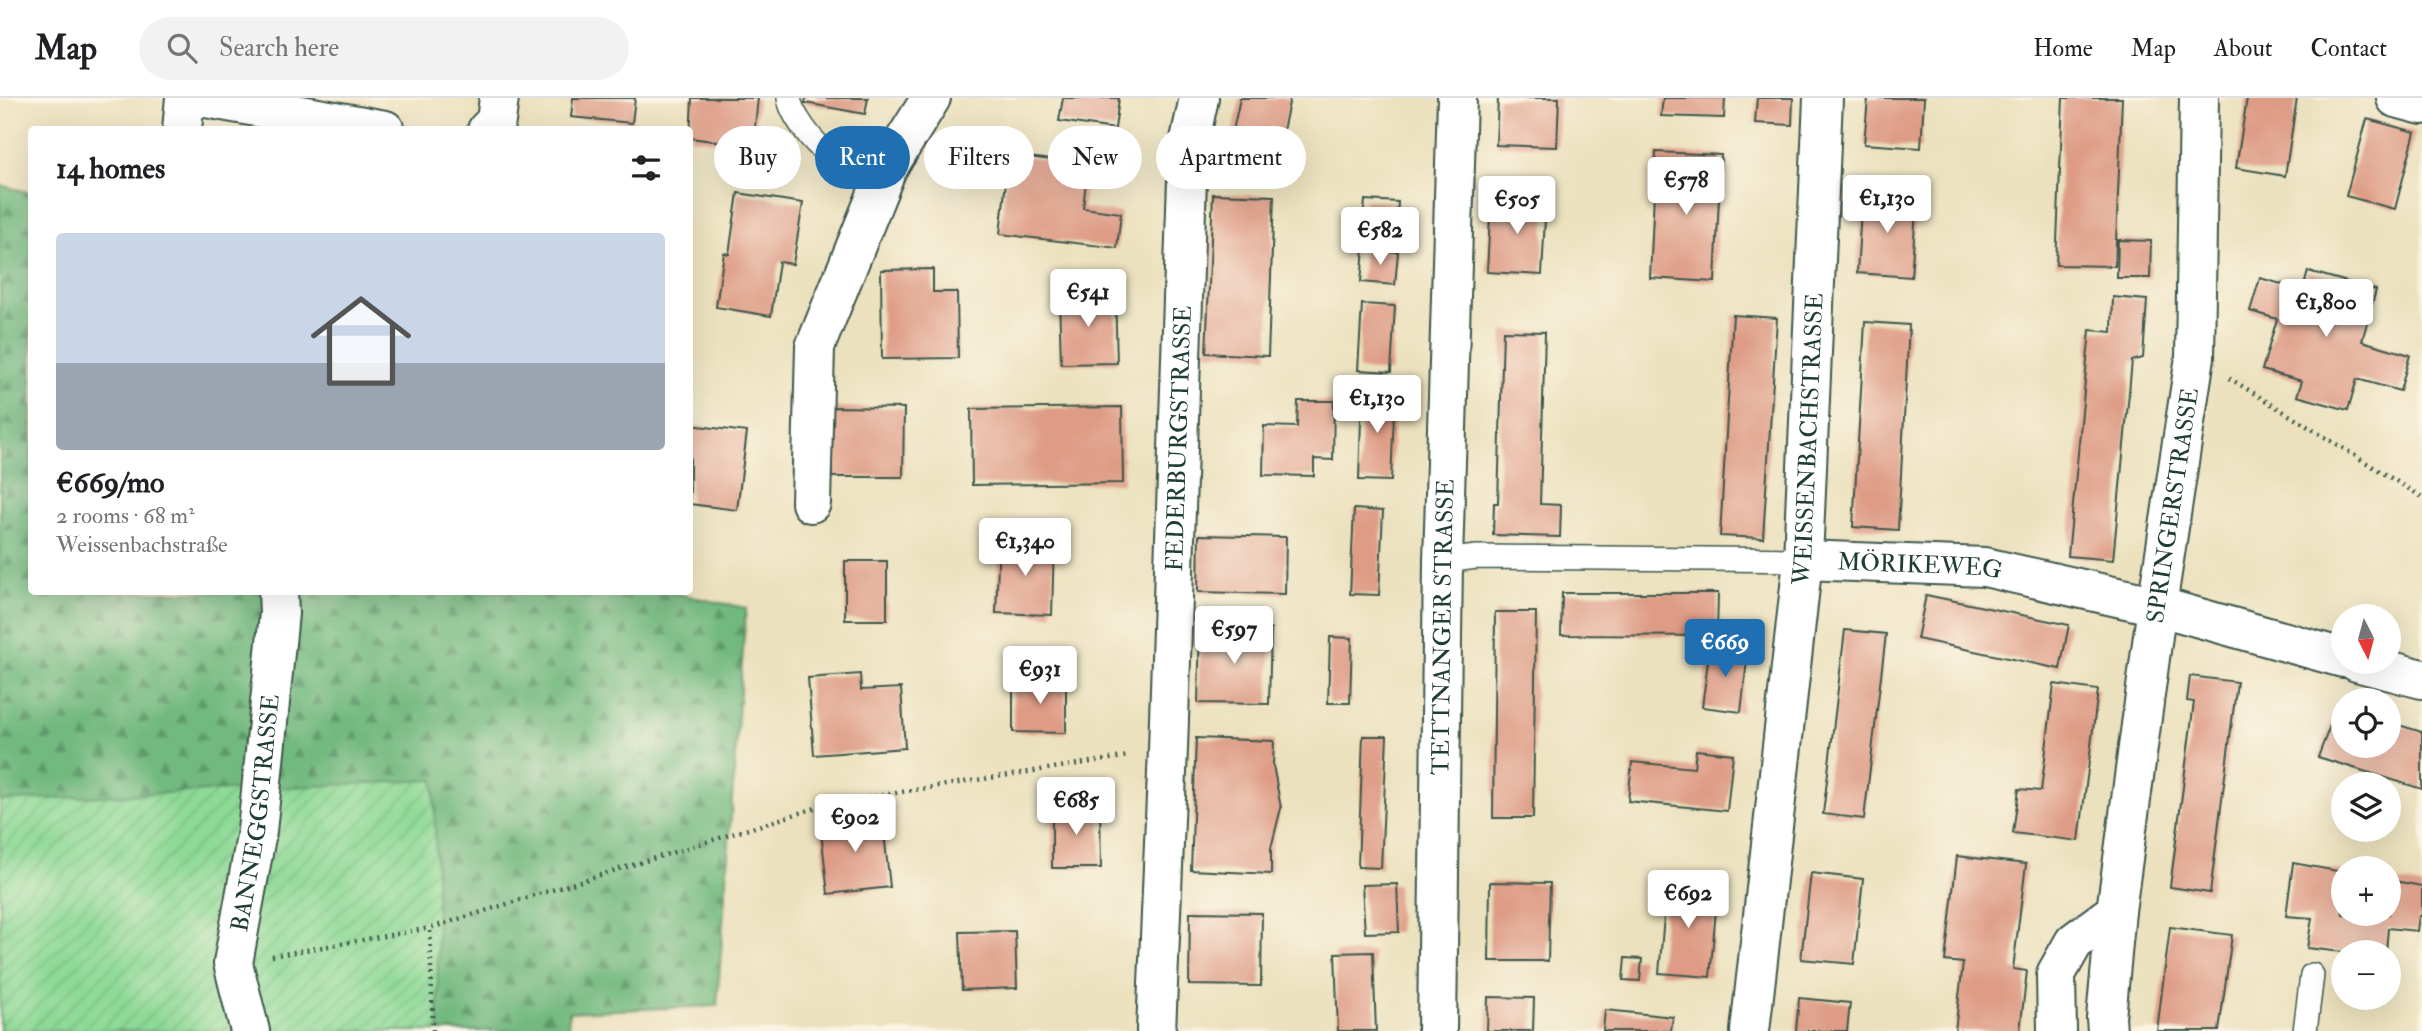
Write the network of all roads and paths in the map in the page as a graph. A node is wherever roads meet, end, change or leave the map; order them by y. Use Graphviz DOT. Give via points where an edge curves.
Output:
graph roads {
  1 [pos="185,98"];
  2 [pos="206,98"];
  3 [pos="499,98"];
  4 [pos="789,98"];
  5 [pos="931,98"];
  6 [pos="1199,98"];
  7 [pos="1457,98"];
  8 [pos="1823,98"];
  9 [pos="2199,98"];
  10 [pos="2396,98"];
  11 [pos="2422,105"];
  12 [pos="182,126"];
  13 [pos="363,126"];
  14 [pos="491,126"];
  15 [pos="910,132"];
  16 [pos="815,140"];
  17 [pos="879,189"];
  18 [pos="2196,357"];
  19 [pos="2422,497"];
  20 [pos="811,503"];
  21 [pos="1803,560"];
  22 [pos="1443,561"];
  23 [pos="278,595"];
  24 [pos="2157,606"];
  25 [pos="2331,655"];
  26 [pos="2401,674"];
  27 [pos="2422,679"];
  28 [pos="1168,749"];
  29 [pos="2116,911"];
  30 [pos="430,928"];
  31 [pos="233,963"];
  32 [pos="2312,975"];
  33 [pos="250,1031"];
  34 [pos="433,1031"];
  35 [pos="1156,1031"];
  36 [pos="1437,1031"];
  37 [pos="1750,1031"];
  38 [pos="2057,1031"];
  39 [pos="2107,1031"];
  40 [pos="2305,1031"];
  1 -- 12 [label="street"];
  2 -- 13 [label="street"];
  3 -- 14 [label="street"];
  4 -- 16 [label="lane"];
  5 -- 15 [label="street"];
  6 -- 28 [label="street, FEDERBURGSTRASSE" via="1188,149"];
  7 -- 22 [label="street, TETTNANGER STRASSE"];
  8 -- 21 [label="street, WEISSENBACHSTRASSE"];
  9 -- 18 [label="street, SPRINGERSTRASSE"];
  10 -- 11 [label="street"];
  17 -- 20 [label="street" via="815,347"];
  18 -- 19 [label="path"];
  18 -- 24 [label="street, SPRINGERSTRASSE"];
  21 -- 22 [label="lane, MÖRIKEWEG" via="1477,557"];
  21 -- 24 [label="street, MÖRIKEWEG" via="1985,567"];
  21 -- 37 [label="street, WEISSENBACHSTRASSE"];
  22 -- 36 [label="street, TETTNANGER STRASSE"];
  23 -- 31 [label="street, BANNEGGSTRASSE" via="257,831"];
  24 -- 25 [label="street, MÖRIKEWEG"];
  24 -- 29 [label="street, SPRINGERSTRASSE"];
  26 -- 27 [label="street"];
  28 -- 30 [label="path" via="832,803"];
  28 -- 35 [label="street, FEDERBURGSTRASSE"];
  29 -- 38 [label="street" via="2074,942 2056,974"];
  29 -- 39 [label="street, SPRINGERSTRASSE"];
  30 -- 31 [label="path"];
  30 -- 34 [label="path"];
  31 -- 33 [label="street, BANNEGGSTRASSE"];
  32 -- 40 [label="lane"];
}
